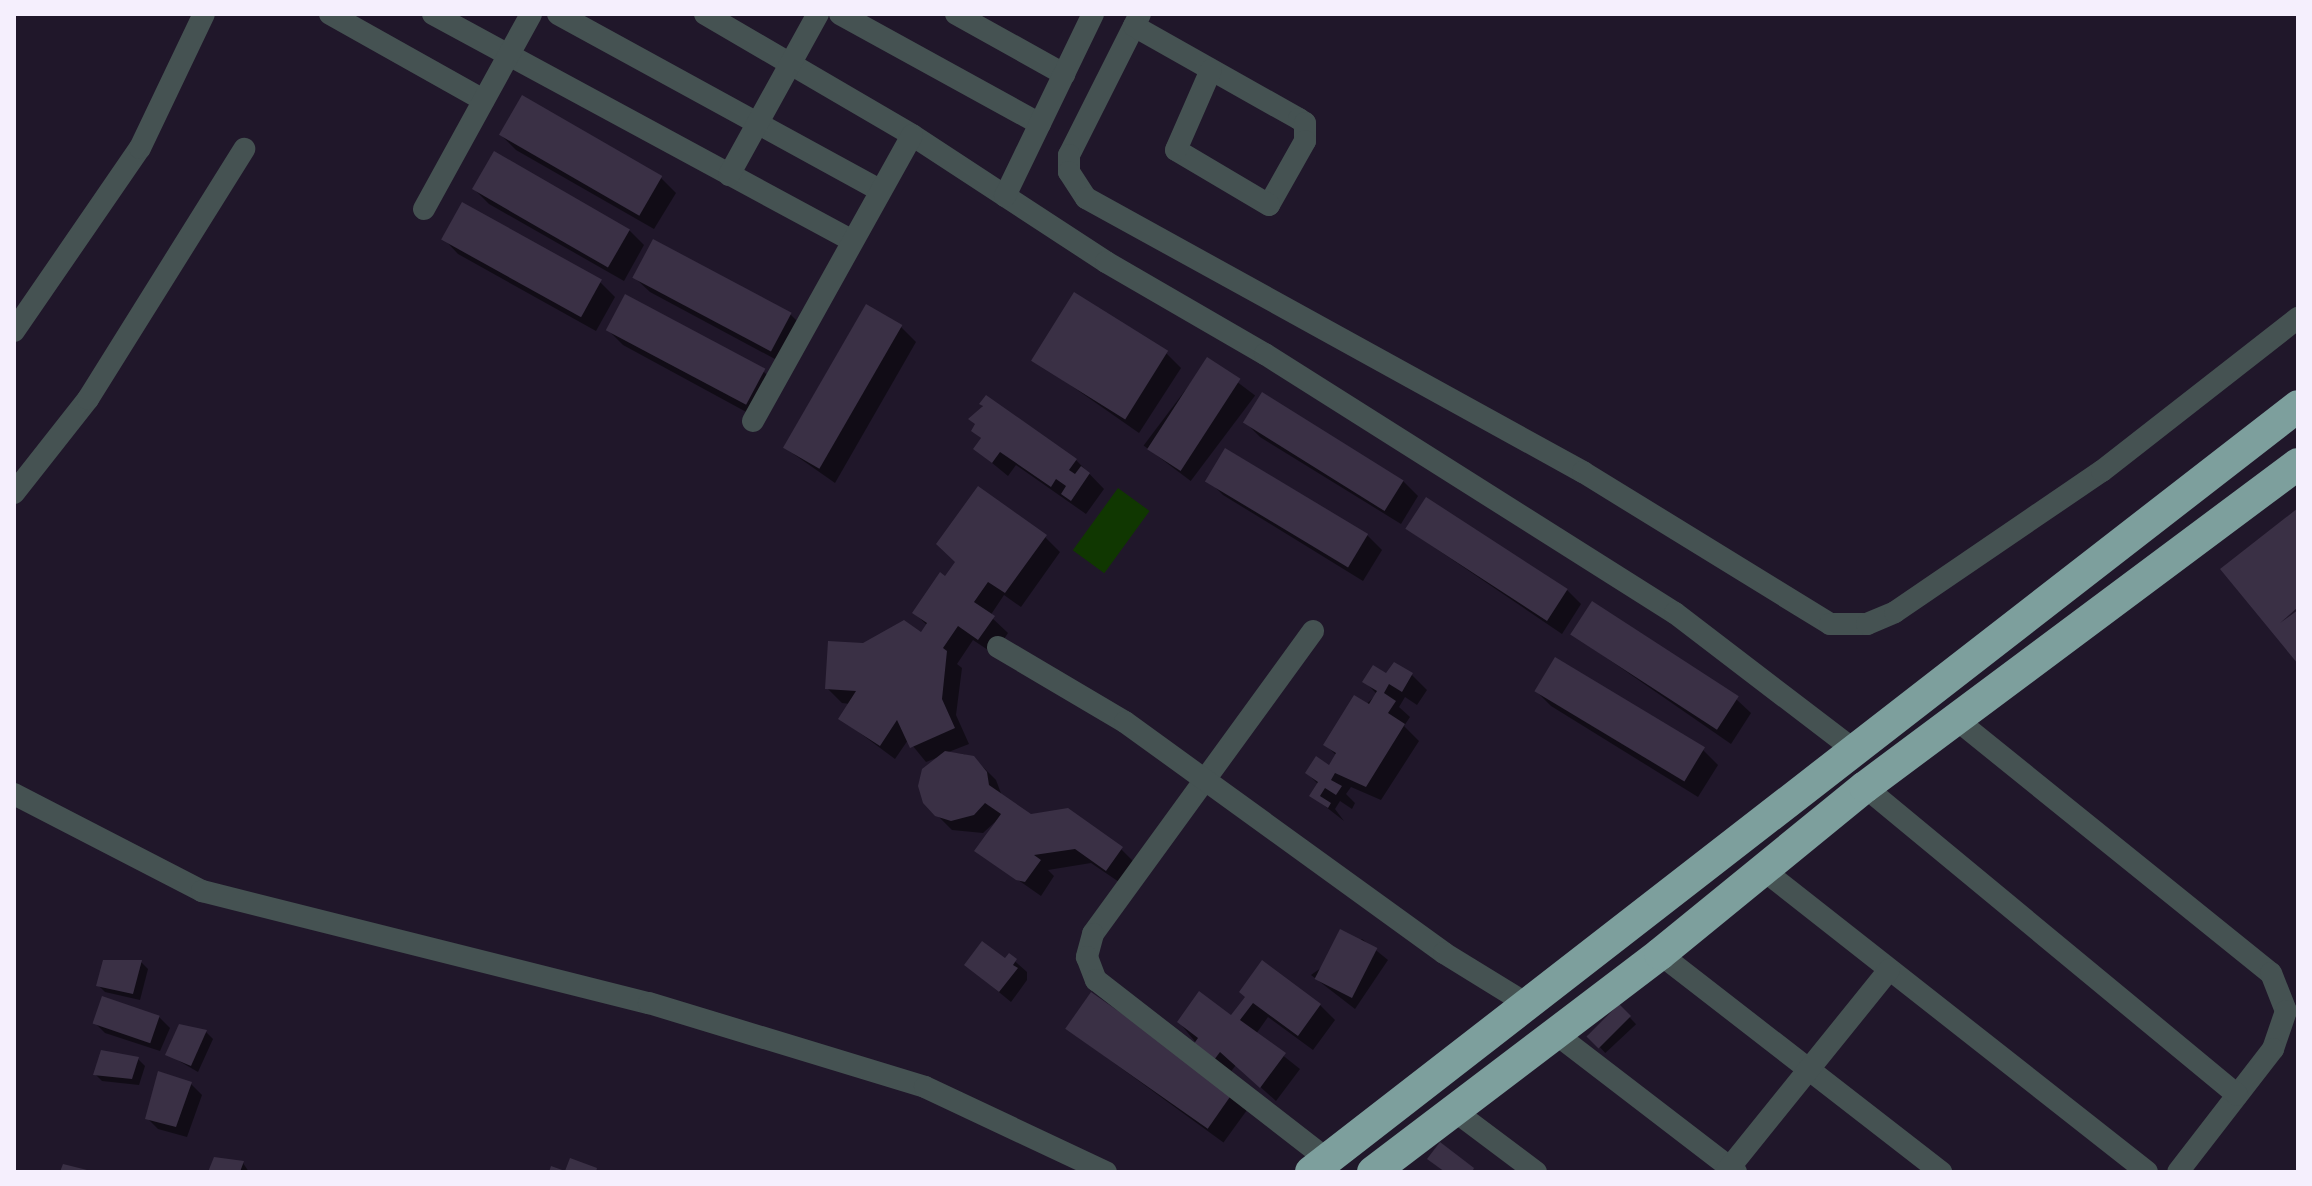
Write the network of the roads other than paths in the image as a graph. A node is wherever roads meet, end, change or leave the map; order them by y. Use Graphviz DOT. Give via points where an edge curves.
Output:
graph roads {
  1 [pos="204,14"];
  2 [pos="330,14"];
  3 [pos="433,14"];
  4 [pos="531,14"];
  5 [pos="558,14"];
  6 [pos="705,14"];
  7 [pos="818,14"];
  8 [pos="840,14"];
  9 [pos="956,14"];
  10 [pos="1085,17"];
  11 [pos="1137,20"];
  12 [pos="506,56"];
  13 [pos="791,64"];
  14 [pos="1211,70"];
  15 [pos="1064,74"];
  16 [pos="483,100"];
  17 [pos="758,124"];
  18 [pos="1040,124"];
  19 [pos="912,135"];
  20 [pos="244,149"];
  21 [pos="729,175"];
  22 [pos="880,190"];
  23 [pos="1005,196"];
  24 [pos="424,209"];
  25 [pos="852,241"];
  26 [pos="2298,318"];
  27 [pos="14,331"];
  28 [pos="2298,406"];
  29 [pos="753,421"];
  30 [pos="2298,464"];
  31 [pos="14,493"];
  32 [pos="1313,631"];
  33 [pos="998,647"];
  34 [pos="1957,720"];
  35 [pos="1853,749"];
  36 [pos="1203,780"];
  37 [pos="1865,787"];
  38 [pos="14,794"];
  39 [pos="1761,868"];
  40 [pos="1660,954"];
  41 [pos="1889,970"];
  42 [pos="1527,1004"];
  43 [pos="1556,1034"];
  44 [pos="1808,1070"];
  45 [pos="2237,1095"];
  46 [pos="1452,1109"];
  47 [pos="1319,1166"];
  48 [pos="1730,1170"];
  49 [pos="1106,1172"];
  50 [pos="1373,1172"];
  51 [pos="1536,1172"];
  52 [pos="1941,1172"];
  53 [pos="2147,1172"];
  54 [pos="2178,1172"];
  1 -- 27 [label="street" via="140,148"];
  2 -- 16 [label="street"];
  3 -- 12 [label="street"];
  4 -- 12 [label="street"];
  5 -- 17 [label="street"];
  6 -- 13 [label="street"];
  7 -- 13 [label="street"];
  8 -- 18 [label="street"];
  9 -- 15 [label="street"];
  10 -- 15 [label="street"];
  11 -- 14 [label="street"];
  11 -- 26 [label="street" via="1069,155 1069,172 1086,198 1583,472 1830,624 1867,624 1895,612 2102,471"];
  12 -- 16 [label="street"];
  12 -- 21 [label="street"];
  13 -- 17 [label="street"];
  13 -- 19 [label="street"];
  14 -- 14 [label="street" via="1176,150 1269,205 1307,128"];
  15 -- 18 [label="street"];
  16 -- 24 [label="street"];
  17 -- 21 [label="street"];
  17 -- 22 [label="street"];
  18 -- 23 [label="street"];
  19 -- 22 [label="street"];
  19 -- 23 [label="street"];
  20 -- 31 [label="street" via="88,399"];
  21 -- 25 [label="street"];
  22 -- 25 [label="street"];
  23 -- 35 [label="street" via="1675,613"];
  25 -- 29 [label="street"];
  28 -- 35 [label="highway"];
  30 -- 34 [label="highway"];
  32 -- 36 [label="street"];
  33 -- 36 [label="street" via="1125,722"];
  34 -- 37 [label="highway"];
  34 -- 45 [label="street" via="2271,973 2286,1011 2273,1049"];
  35 -- 42 [label="highway"];
  36 -- 42 [label="street" via="1444,953"];
  36 -- 47 [label="street" via="1093,934 1087,957 1096,980"];
  37 -- 39 [label="highway"];
  37 -- 45 [label="street"];
  38 -- 49 [label="street" via="202,891 649,1003 909,1082"];
  39 -- 40 [label="highway"];
  39 -- 41 [label="street"];
  40 -- 43 [label="highway"];
  40 -- 44 [label="street"];
  41 -- 44 [label="street"];
  41 -- 53 [label="street"];
  42 -- 47 [label="highway"];
  43 -- 46 [label="highway"];
  43 -- 48 [label="street"];
  44 -- 48 [label="street"];
  44 -- 52 [label="street"];
  45 -- 54 [label="street"];
  46 -- 50 [label="highway"];
  46 -- 51 [label="street"];
}
